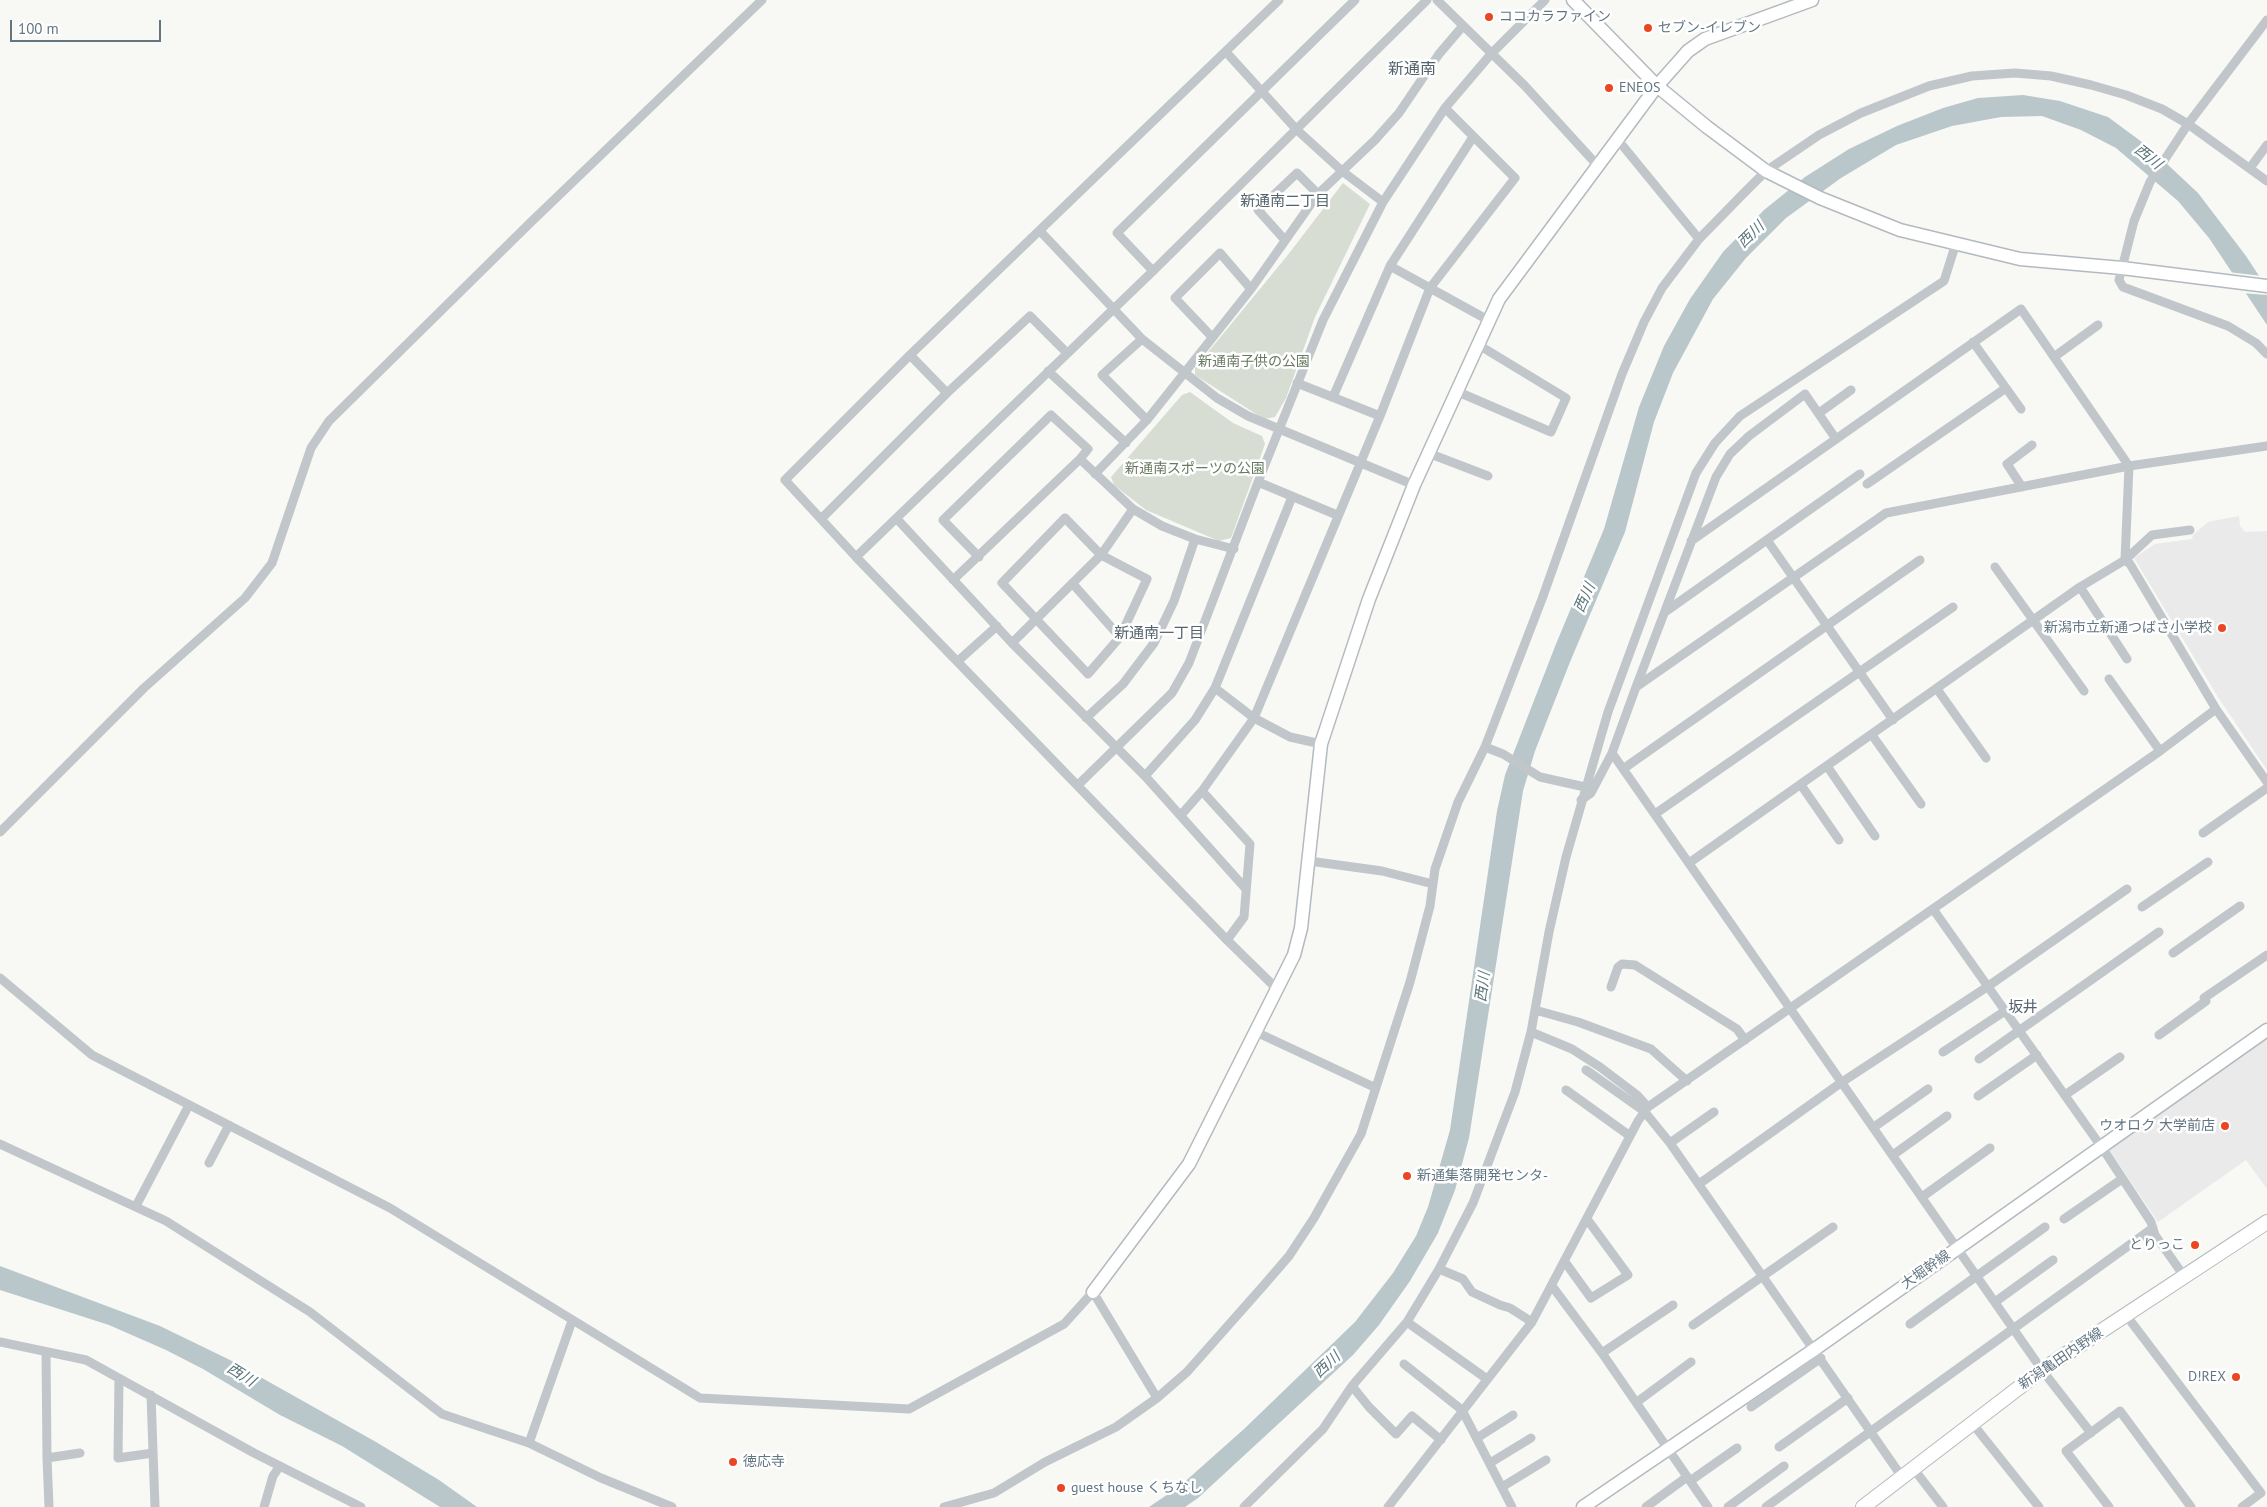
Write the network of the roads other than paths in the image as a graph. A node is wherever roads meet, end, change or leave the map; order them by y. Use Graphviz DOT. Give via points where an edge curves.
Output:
graph roads {
  1 [pos="762,0"];
  2 [pos="1279,0"];
  3 [pos="1355,0"];
  4 [pos="1427,0"];
  5 [pos="1436,0"];
  6 [pos="1545,0"];
  7 [pos="1573,0"];
  8 [pos="1812,0"];
  9 [pos="2267,20"];
  10 [pos="1462,27"];
  11 [pos="1226,52"];
  12 [pos="1491,54"];
  13 [pos="1658,86"];
  14 [pos="1261,91"];
  15 [pos="1445,108"];
  16 [pos="2188,124"];
  17 [pos="1296,129"];
  18 [pos="1473,136"];
  19 [pos="1618,140"];
  20 [pos="2267,145"];
  21 [pos="1598,166"];
  22 [pos="2250,168"];
  23 [pos="1342,171"];
  24 [pos="1766,171"];
  25 [pos="2267,181"];
  26 [pos="1318,194"];
  27 [pos="1383,202"];
  28 [pos="1040,231"];
  29 [pos="1284,239"];
  30 [pos="1699,239"];
  31 [pos="1956,243"];
  32 [pos="1390,266"];
  33 [pos="2122,268"];
  34 [pos="1153,271"];
  35 [pos="2267,286"];
  36 [pos="1430,288"];
  37 [pos="1251,289"];
  38 [pos="1111,309"];
  39 [pos="1488,320"];
  40 [pos="2098,325"];
  41 [pos="1212,338"];
  42 [pos="1142,339"];
  43 [pos="1973,342"];
  44 [pos="1477,344"];
  45 [pos="1067,353"];
  46 [pos="2267,354"];
  47 [pos="910,355"];
  48 [pos="2054,356"];
  49 [pos="1048,371"];
  50 [pos="1183,373"];
  51 [pos="1297,383"];
  52 [pos="2006,388"];
  53 [pos="1851,390"];
  54 [pos="1456,391"];
  55 [pos="947,393"];
  56 [pos="1333,397"];
  57 [pos="2021,409"];
  58 [pos="1819,413"];
  59 [pos="1380,416"];
  60 [pos="1147,420"];
  61 [pos="1279,429"];
  62 [pos="1836,439"];
  63 [pos="1126,443"];
  64 [pos="2032,446"];
  65 [pos="2267,446"];
  66 [pos="1428,453"];
  67 [pos="1080,459"];
  68 [pos="1360,464"];
  69 [pos="2129,466"];
  70 [pos="1095,474"];
  71 [pos="1860,474"];
  72 [pos="1488,476"];
  73 [pos="1258,482"];
  74 [pos="1867,484"];
  75 [pos="1414,485"];
  76 [pos="2022,487"];
  77 [pos="1292,497"];
  78 [pos="1133,509"];
  79 [pos="1337,516"];
  80 [pos="822,518"];
  81 [pos="897,519"];
  82 [pos="2190,530"];
  83 [pos="1195,539"];
  84 [pos="1691,540"];
  85 [pos="1767,540"];
  86 [pos="1234,549"];
  87 [pos="1101,555"];
  88 [pos="856,557"];
  89 [pos="979,557"];
  90 [pos="1920,560"];
  91 [pos="2125,560"];
  92 [pos="1995,567"];
  93 [pos="1793,578"];
  94 [pos="953,580"];
  95 [pos="1073,584"];
  96 [pos="2080,587"];
  97 [pos="1953,607"];
  98 [pos="1665,612"];
  99 [pos="1034,619"];
  100 [pos="2034,620"];
  101 [pos="997,626"];
  102 [pos="1826,626"];
  103 [pos="1120,637"];
  104 [pos="1012,643"];
  105 [pos="2127,659"];
  106 [pos="958,661"];
  107 [pos="1859,672"];
  108 [pos="2109,679"];
  109 [pos="1636,687"];
  110 [pos="1215,688"];
  111 [pos="1937,689"];
  112 [pos="2084,691"];
  113 [pos="2216,709"];
  114 [pos="1086,718"];
  115 [pos="1254,718"];
  116 [pos="1893,720"];
  117 [pos="1872,734"];
  118 [pos="1321,744"];
  119 [pos="1485,747"];
  120 [pos="1117,748"];
  121 [pos="2160,751"];
  122 [pos="1612,753"];
  123 [pos="1986,758"];
  124 [pos="1827,766"];
  125 [pos="1623,769"];
  126 [pos="1145,776"];
  127 [pos="2267,782"];
  128 [pos="1078,785"];
  129 [pos="1801,785"];
  130 [pos="1585,787"];
  131 [pos="2267,788"];
  132 [pos="1202,791"];
  133 [pos="1581,800"];
  134 [pos="1921,804"];
  135 [pos="1655,814"];
  136 [pos="1181,815"];
  137 [pos="0,832"];
  138 [pos="2203,833"];
  139 [pos="1875,836"];
  140 [pos="1839,840"];
  141 [pos="1309,861"];
  142 [pos="2208,862"];
  143 [pos="1689,863"];
  144 [pos="1433,884"];
  145 [pos="1246,888"];
  146 [pos="2127,889"];
  147 [pos="2240,906"];
  148 [pos="2142,907"];
  149 [pos="1933,909"];
  150 [pos="2159,932"];
  151 [pos="1227,940"];
  152 [pos="2173,953"];
  153 [pos="2267,955"];
  154 [pos="0,978"];
  155 [pos="1611,987"];
  156 [pos="1987,987"];
  157 [pos="1278,990"];
  158 [pos="1789,1008"];
  159 [pos="1535,1010"];
  160 [pos="2005,1011"];
  161 [pos="2018,1029"];
  162 [pos="2267,1030"];
  163 [pos="1256,1032"];
  164 [pos="1531,1032"];
  165 [pos="2159,1035"];
  166 [pos="1745,1040"];
  167 [pos="1943,1052"];
  168 [pos="2037,1055"];
  169 [pos="2120,1057"];
  170 [pos="1979,1059"];
  171 [pos="1586,1070"];
  172 [pos="1687,1081"];
  173 [pos="1842,1082"];
  174 [pos="1376,1088"];
  175 [pos="1928,1089"];
  176 [pos="1566,1090"];
  177 [pos="1978,1096"];
  178 [pos="2066,1096"];
  179 [pos="189,1105"];
  180 [pos="1646,1109"];
  181 [pos="1714,1112"];
  182 [pos="1947,1116"];
  183 [pos="229,1125"];
  184 [pos="1874,1128"];
  185 [pos="1630,1136"];
  186 [pos="1670,1143"];
  187 [pos="0,1144"];
  188 [pos="2101,1147"];
  189 [pos="1990,1148"];
  190 [pos="1893,1155"];
  191 [pos="209,1163"];
  192 [pos="2122,1179"];
  193 [pos="1699,1184"];
  194 [pos="1922,1197"];
  195 [pos="136,1206"];
  196 [pos="1587,1219"];
  197 [pos="2064,1219"];
  198 [pos="2267,1222"];
  199 [pos="1833,1226"];
  200 [pos="2045,1227"];
  201 [pos="2153,1228"];
  202 [pos="1957,1248"];
  203 [pos="2053,1260"];
  204 [pos="1564,1262"];
  205 [pos="1439,1269"];
  206 [pos="1762,1275"];
  207 [pos="1977,1276"];
  208 [pos="2184,1276"];
  209 [pos="1552,1286"];
  210 [pos="1093,1292"];
  211 [pos="1995,1302"];
  212 [pos="1673,1305"];
  213 [pos="2126,1315"];
  214 [pos="572,1321"];
  215 [pos="1407,1322"];
  216 [pos="1532,1322"];
  217 [pos="1910,1324"];
  218 [pos="1693,1325"];
  219 [pos="2012,1328"];
  220 [pos="0,1342"];
  221 [pos="46,1352"];
  222 [pos="1602,1353"];
  223 [pos="1818,1353"];
  224 [pos="1691,1362"];
  225 [pos="1404,1364"];
  226 [pos="2042,1370"];
  227 [pos="1487,1379"];
  228 [pos="119,1380"];
  229 [pos="1352,1386"];
  230 [pos="151,1395"];
  231 [pos="1157,1398"];
  232 [pos="1848,1398"];
  233 [pos="1637,1402"];
  234 [pos="1752,1407"];
  235 [pos="1462,1410"];
  236 [pos="1513,1416"];
  237 [pos="1972,1423"];
  238 [pos="1871,1431"];
  239 [pos="2091,1433"];
  240 [pos="1477,1438"];
  241 [pos="1531,1438"];
  242 [pos="1441,1440"];
  243 [pos="529,1443"];
  244 [pos="1779,1447"];
  245 [pos="1737,1448"];
  246 [pos="1668,1450"];
  247 [pos="80,1453"];
  248 [pos="153,1453"];
  249 [pos="47,1458"];
  250 [pos="1546,1460"];
  251 [pos="1490,1463"];
  252 [pos="280,1466"];
  253 [pos="1784,1466"];
  254 [pos="1907,1473"];
  255 [pos="1689,1480"];
  256 [pos="1502,1487"];
  257 [pos="350,1504"];
  258 [pos="1866,1506"];
  259 [pos="50,1507"];
  260 [pos="155,1507"];
  261 [pos="264,1507"];
  262 [pos="361,1507"];
  263 [pos="672,1507"];
  264 [pos="944,1507"];
  265 [pos="1244,1507"];
  266 [pos="1388,1507"];
  267 [pos="1512,1507"];
  268 [pos="1583,1507"];
  269 [pos="1646,1507"];
  270 [pos="1708,1507"];
  271 [pos="1728,1507"];
  272 [pos="1766,1507"];
  273 [pos="1943,1507"];
  274 [pos="2039,1507"];
  275 [pos="2109,1507"];
  276 [pos="2191,1507"];
  277 [pos="2242,1507"];
  1 -- 137 [label="street" via="329,421 311,448 272,563 245,598 144,688"];
  2 -- 11 [label="street"];
  3 -- 14 [label="street"];
  4 -- 17 [label="street"];
  5 -- 10 [label="street"];
  6 -- 12 [label="street"];
  7 -- 13 [label="street"];
  8 -- 13 [label="street" via="1705,38 1688,51"];
  9 -- 16 [label="street"];
  10 -- 12 [label="street"];
  10 -- 23 [label="street" via="1439,54 1398,114"];
  11 -- 14 [label="street"];
  11 -- 28 [label="street"];
  12 -- 15 [label="street"];
  12 -- 21 [label="street"];
  13 -- 19 [label="street"];
  13 -- 24 [label="street"];
  14 -- 17 [label="street"];
  14 -- 34 [label="street" via="1117,233"];
  15 -- 18 [label="street"];
  15 -- 27 [label="street"];
  16 -- 22 [label="street"];
  16 -- 24 [label="street" via="2162,108 2126,95 2051,76 2014,73 1972,76 1929,86 1860,113 1819,135"];
  16 -- 33 [label="street" via="2150,182 2134,220"];
  17 -- 23 [label="street"];
  17 -- 34 [label="street"];
  18 -- 32 [label="street"];
  18 -- 36 [label="street" via="1515,178"];
  19 -- 21 [label="street"];
  19 -- 30 [label="street"];
  20 -- 22 [label="street"];
  21 -- 39 [label="street" via="1519,270"];
  22 -- 25 [label="street"];
  23 -- 26 [label="street"];
  23 -- 27 [label="street"];
  24 -- 30 [label="street"];
  24 -- 31 [label="street" via="1820,198 1900,230"];
  26 -- 29 [label="street"];
  26 -- 29 [label="street" via="1297,173 1258,210"];
  27 -- 51 [label="street" via="1323,320"];
  28 -- 38 [label="street"];
  28 -- 47 [label="street"];
  29 -- 37 [label="street"];
  30 -- 119 [label="street" via="1662,288 1622,374"];
  31 -- 33 [label="street" via="2020,259"];
  31 -- 130 [label="street" via="1944,281 1740,416 1715,443 1693,482 1608,712"];
  32 -- 36 [label="street"];
  32 -- 56 [label="street"];
  33 -- 35 [label="street"];
  33 -- 46 [label="street" via="2119,280 2123,287 2228,326 2256,343"];
  34 -- 38 [label="street"];
  36 -- 39 [label="street"];
  36 -- 59 [label="street"];
  37 -- 41 [label="street"];
  37 -- 41 [label="street" via="1220,254 1174,298"];
  38 -- 42 [label="street"];
  38 -- 45 [label="street"];
  39 -- 44 [label="street"];
  40 -- 48 [label="street"];
  41 -- 50 [label="street"];
  42 -- 50 [label="street"];
  42 -- 60 [label="street" via="1102,375"];
  43 -- 48 [label="street" via="2021,309"];
  43 -- 52 [label="street"];
  43 -- 62 [label="street"];
  44 -- 54 [label="street"];
  44 -- 54 [label="street" via="1566,398 1551,432"];
  45 -- 49 [label="street"];
  45 -- 55 [label="street" via="1030,316"];
  47 -- 55 [label="street"];
  47 -- 80 [label="street" via="785,480"];
  48 -- 69 [label="street"];
  49 -- 63 [label="street"];
  49 -- 81 [label="street"];
  50 -- 60 [label="street"];
  50 -- 61 [label="street" via="1217,398"];
  51 -- 56 [label="street"];
  51 -- 61 [label="street"];
  52 -- 57 [label="street"];
  52 -- 74 [label="street"];
  53 -- 58 [label="street"];
  54 -- 66 [label="street"];
  55 -- 80 [label="street"];
  56 -- 59 [label="street"];
  58 -- 62 [label="street"];
  58 -- 84 [label="street" via="1805,394 1730,454 1716,477"];
  59 -- 68 [label="street"];
  60 -- 63 [label="street"];
  61 -- 68 [label="street"];
  61 -- 73 [label="street"];
  62 -- 84 [label="street"];
  63 -- 70 [label="street"];
  64 -- 76 [label="street" via="2007,464"];
  65 -- 69 [label="street"];
  66 -- 72 [label="street"];
  66 -- 75 [label="street"];
  67 -- 70 [label="street"];
  67 -- 89 [label="street"];
  67 -- 89 [label="street" via="1088,449 1052,415 943,520"];
  68 -- 75 [label="street"];
  68 -- 79 [label="street"];
  69 -- 76 [label="street"];
  69 -- 91 [label="street"];
  70 -- 78 [label="street"];
  71 -- 85 [label="street"];
  73 -- 77 [label="street"];
  73 -- 86 [label="street"];
  75 -- 118 [label="street" via="1369,599"];
  76 -- 93 [label="street" via="1886,513"];
  77 -- 79 [label="street"];
  77 -- 110 [label="street"];
  78 -- 83 [label="street" via="1162,526"];
  78 -- 87 [label="street"];
  79 -- 115 [label="street"];
  80 -- 88 [label="street"];
  81 -- 88 [label="street"];
  81 -- 94 [label="street"];
  82 -- 91 [label="street" via="2152,535"];
  83 -- 86 [label="street"];
  83 -- 114 [label="street" via="1174,601 1154,643 1123,684"];
  84 -- 98 [label="street"];
  85 -- 93 [label="street"];
  85 -- 98 [label="street"];
  86 -- 120 [label="street" via="1189,663 1172,693"];
  87 -- 95 [label="street"];
  87 -- 99 [label="street" via="1066,518 1002,583"];
  87 -- 103 [label="street" via="1147,578"];
  88 -- 106 [label="street"];
  89 -- 94 [label="street"];
  90 -- 102 [label="street"];
  91 -- 96 [label="street"];
  91 -- 113 [label="street"];
  92 -- 100 [label="street"];
  93 -- 102 [label="street"];
  93 -- 109 [label="street"];
  94 -- 101 [label="street"];
  95 -- 99 [label="street"];
  95 -- 103 [label="street"];
  96 -- 100 [label="street"];
  96 -- 105 [label="street"];
  97 -- 107 [label="street"];
  98 -- 109 [label="street"];
  99 -- 103 [label="street" via="1088,674"];
  99 -- 104 [label="street"];
  100 -- 111 [label="street"];
  100 -- 112 [label="street"];
  101 -- 104 [label="street"];
  101 -- 106 [label="street"];
  102 -- 107 [label="street"];
  102 -- 125 [label="street"];
  104 -- 114 [label="street"];
  106 -- 128 [label="street"];
  107 -- 116 [label="street"];
  107 -- 135 [label="street"];
  108 -- 121 [label="street"];
  109 -- 122 [label="street"];
  110 -- 115 [label="street"];
  110 -- 126 [label="street" via="1195,720"];
  111 -- 116 [label="street"];
  111 -- 123 [label="street"];
  113 -- 121 [label="street"];
  113 -- 127 [label="street"];
  114 -- 120 [label="street"];
  115 -- 118 [label="street" via="1290,737"];
  115 -- 132 [label="street"];
  116 -- 117 [label="street"];
  117 -- 124 [label="street"];
  117 -- 134 [label="street"];
  118 -- 141 [label="street"];
  119 -- 130 [label="street" via="1540,776"];
  119 -- 144 [label="street" via="1458,802"];
  120 -- 126 [label="street"];
  120 -- 128 [label="street"];
  121 -- 149 [label="street"];
  122 -- 125 [label="street"];
  122 -- 133 [label="street" via="1592,793"];
  124 -- 129 [label="street"];
  124 -- 139 [label="street"];
  125 -- 135 [label="street"];
  126 -- 136 [label="street"];
  128 -- 151 [label="street"];
  129 -- 140 [label="street"];
  129 -- 143 [label="street"];
  130 -- 133 [label="street"];
  131 -- 138 [label="street"];
  132 -- 136 [label="street"];
  132 -- 145 [label="street" via="1250,844"];
  133 -- 159 [label="street" via="1549,932"];
  135 -- 143 [label="street"];
  136 -- 145 [label="street"];
  141 -- 144 [label="street"];
  141 -- 157 [label="street" via="1301,928 1294,955"];
  142 -- 148 [label="street"];
  143 -- 158 [label="street"];
  144 -- 174 [label="street" via="1410,982"];
  145 -- 151 [label="street" via="1244,917"];
  146 -- 156 [label="street"];
  147 -- 152 [label="street"];
  149 -- 156 [label="street"];
  149 -- 158 [label="street"];
  150 -- 161 [label="street"];
  151 -- 157 [label="street"];
  153 -- 165 [label="street"];
  154 -- 179 [label="street" via="92,1055"];
  155 -- 166 [label="street" via="1618,967 1634,965 1737,1029"];
  156 -- 160 [label="street"];
  156 -- 173 [label="street"];
  157 -- 163 [label="street"];
  158 -- 166 [label="street"];
  158 -- 173 [label="street"];
  159 -- 164 [label="street"];
  159 -- 172 [label="street" via="1651,1049"];
  160 -- 161 [label="street"];
  160 -- 167 [label="street"];
  161 -- 168 [label="street"];
  161 -- 170 [label="street"];
  162 -- 188 [label="street, 大堀幹線"];
  163 -- 174 [label="street"];
  163 -- 210 [label="street" via="1189,1164"];
  164 -- 180 [label="street" via="1572,1049 1593,1063 1637,1095"];
  164 -- 205 [label="street" via="1494,1152 1474,1203"];
  166 -- 172 [label="street"];
  168 -- 177 [label="street"];
  168 -- 178 [label="street"];
  169 -- 178 [label="street"];
  171 -- 180 [label="street"];
  172 -- 180 [label="street"];
  173 -- 184 [label="street"];
  173 -- 193 [label="street"];
  174 -- 231 [label="street" via="1361,1134 1289,1256 1187,1372"];
  175 -- 184 [label="street"];
  176 -- 185 [label="street"];
  178 -- 188 [label="street"];
  179 -- 183 [label="street"];
  179 -- 195 [label="street"];
  180 -- 185 [label="street"];
  180 -- 186 [label="street"];
  181 -- 186 [label="street"];
  182 -- 190 [label="street"];
  183 -- 191 [label="street"];
  183 -- 214 [label="street" via="390,1208"];
  184 -- 190 [label="street"];
  185 -- 196 [label="street"];
  186 -- 193 [label="street"];
  187 -- 195 [label="street"];
  188 -- 192 [label="street"];
  188 -- 202 [label="street, 大堀幹線"];
  189 -- 194 [label="street"];
  190 -- 194 [label="street"];
  192 -- 197 [label="street"];
  192 -- 201 [label="street"];
  193 -- 206 [label="street"];
  194 -- 202 [label="street"];
  195 -- 243 [label="street" via="166,1221 310,1312 442,1414"];
  196 -- 204 [label="street"];
  196 -- 204 [label="street" via="1628,1275 1591,1298"];
  198 -- 208 [label="main road, 新潟亀田内野線"];
  199 -- 206 [label="street"];
  200 -- 207 [label="street"];
  201 -- 208 [label="street"];
  201 -- 219 [label="street"];
  202 -- 207 [label="street"];
  202 -- 223 [label="street, 大堀幹線"];
  203 -- 211 [label="street"];
  204 -- 209 [label="street"];
  205 -- 215 [label="street"];
  205 -- 216 [label="street" via="1462,1279 1472,1292 1510,1308"];
  206 -- 218 [label="street"];
  206 -- 223 [label="street"];
  207 -- 211 [label="street"];
  207 -- 217 [label="street"];
  208 -- 213 [label="main road, 新潟亀田内野線"];
  209 -- 216 [label="street"];
  209 -- 222 [label="street"];
  210 -- 214 [label="street" via="1064,1324 909,1409 700,1398"];
  210 -- 231 [label="street"];
  211 -- 219 [label="street"];
  212 -- 222 [label="street"];
  213 -- 226 [label="main road, 新潟亀田内野線"];
  213 -- 277 [label="street" via="2261,1493"];
  214 -- 243 [label="street"];
  215 -- 227 [label="street"];
  215 -- 229 [label="street"];
  216 -- 227 [label="street"];
  219 -- 226 [label="street"];
  219 -- 238 [label="street"];
  220 -- 221 [label="street"];
  221 -- 228 [label="street" via="86,1360"];
  221 -- 249 [label="street"];
  222 -- 233 [label="street"];
  223 -- 232 [label="street"];
  223 -- 234 [label="street"];
  223 -- 246 [label="street, 大堀幹線"];
  224 -- 233 [label="street"];
  225 -- 235 [label="street"];
  226 -- 237 [label="main road, 新潟亀田内野線"];
  226 -- 239 [label="street"];
  227 -- 235 [label="street"];
  228 -- 230 [label="street"];
  228 -- 248 [label="street" via="118,1458"];
  229 -- 242 [label="street" via="1396,1434 1412,1416"];
  229 -- 265 [label="street" via="1323,1429"];
  230 -- 248 [label="street"];
  230 -- 252 [label="street"];
  231 -- 264 [label="street" via="1116,1427 1045,1462 994,1493"];
  232 -- 238 [label="street"];
  232 -- 244 [label="street"];
  233 -- 246 [label="street"];
  235 -- 240 [label="street"];
  235 -- 242 [label="street"];
  236 -- 240 [label="street"];
  237 -- 254 [label="main road, 新潟亀田内野線"];
  237 -- 274 [label="street"];
  238 -- 254 [label="street"];
  238 -- 272 [label="street"];
  239 -- 275 [label="street" via="2066,1451"];
  239 -- 276 [label="street" via="2120,1411"];
  240 -- 251 [label="street"];
  241 -- 251 [label="street"];
  242 -- 266 [label="street"];
  243 -- 263 [label="street" via="601,1478"];
  245 -- 255 [label="street"];
  246 -- 255 [label="street"];
  246 -- 268 [label="street, 大堀幹線"];
  247 -- 249 [label="street"];
  248 -- 260 [label="street"];
  249 -- 259 [label="street"];
  250 -- 256 [label="street"];
  251 -- 256 [label="street"];
  252 -- 257 [label="street"];
  252 -- 261 [label="street" via="273,1476"];
  253 -- 271 [label="street"];
  254 -- 258 [label="main road, 新潟亀田内野線"];
  254 -- 273 [label="street"];
  255 -- 269 [label="street"];
  255 -- 270 [label="street"];
  256 -- 267 [label="street"];
  257 -- 262 [label="street"];
}
